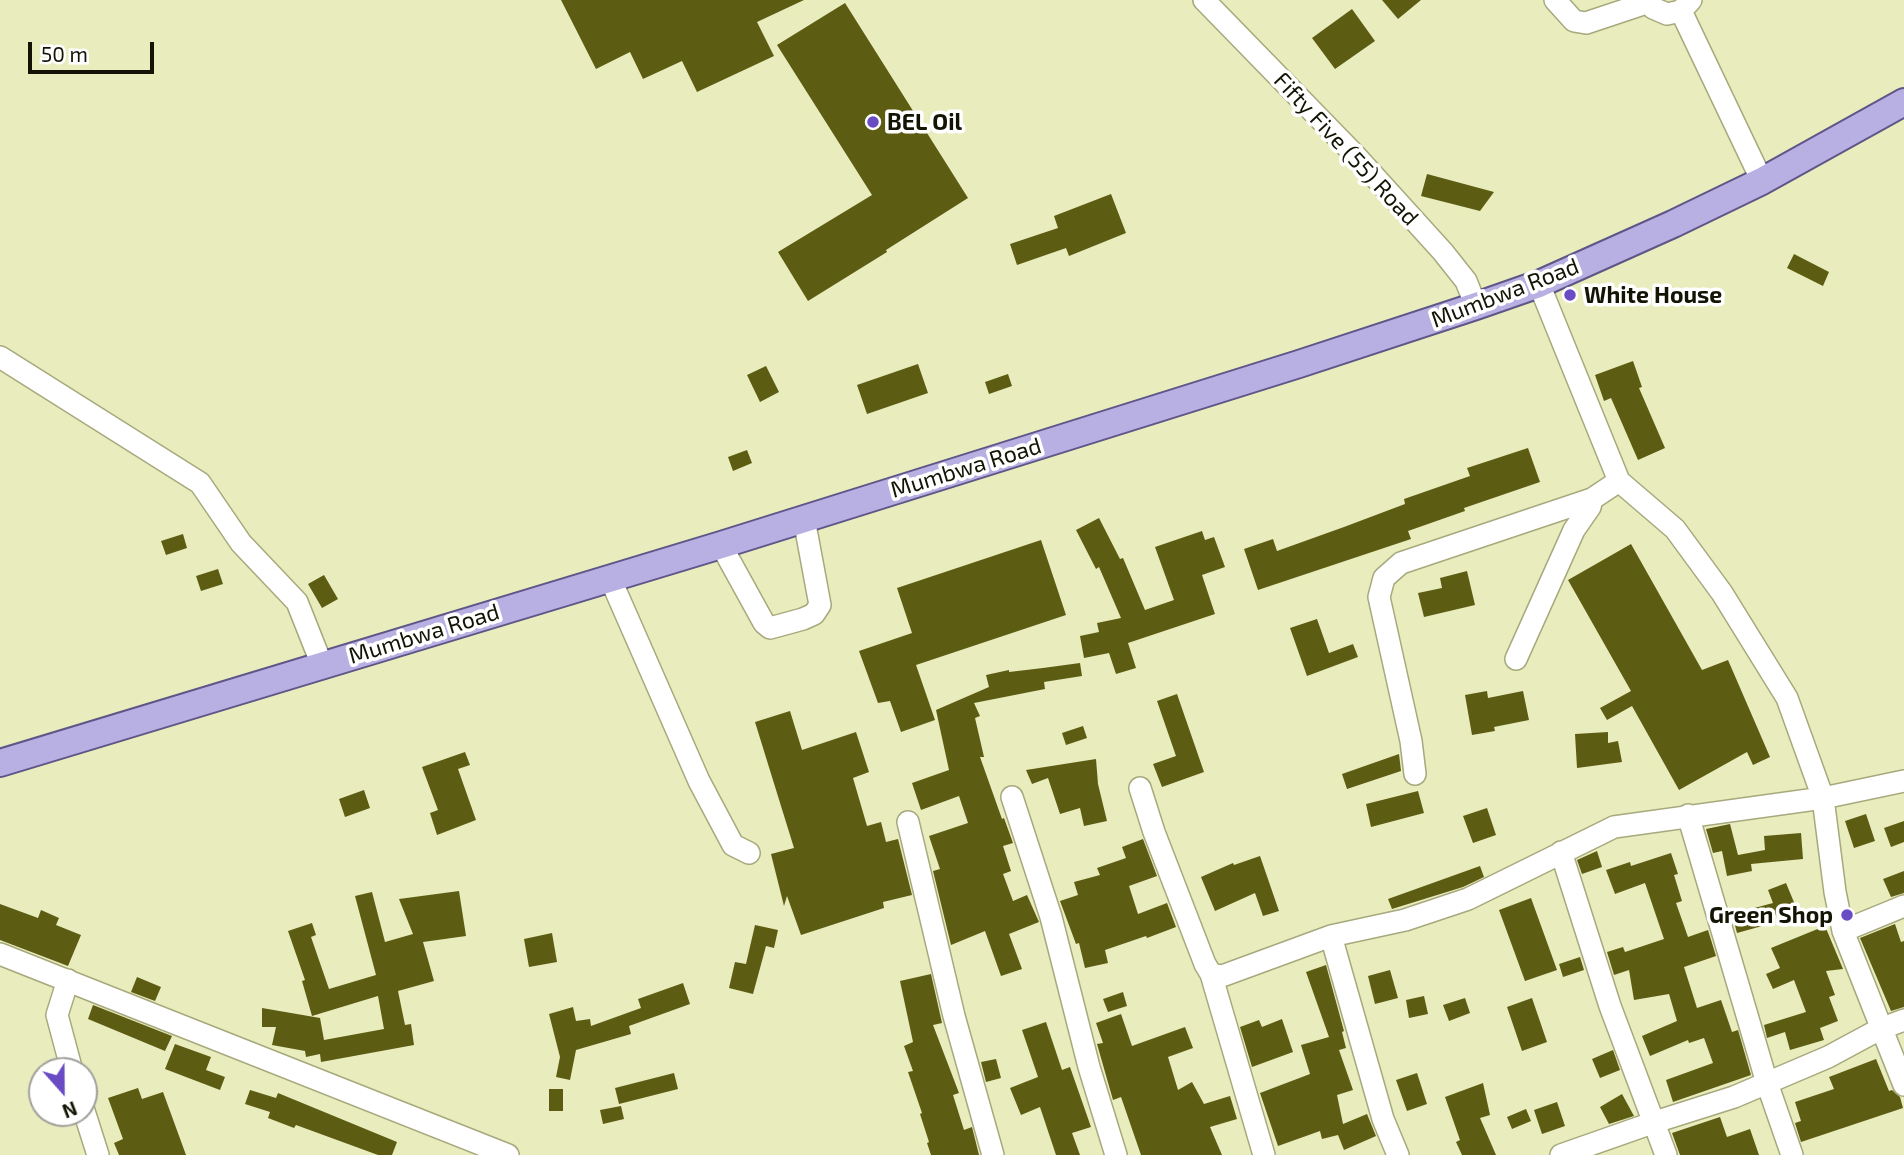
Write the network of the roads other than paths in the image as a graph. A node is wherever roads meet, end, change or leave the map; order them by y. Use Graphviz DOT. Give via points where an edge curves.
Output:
graph roads {
  1 [pos="1204,0"];
  2 [pos="1555,0"];
  3 [pos="1649,1"];
  4 [pos="1686,5"];
  5 [pos="1904,102"];
  6 [pos="1762,181"];
  7 [pos="1539,284"];
  8 [pos="1476,306"];
  9 [pos="0,357"];
  10 [pos="1619,481"];
  11 [pos="1592,499"];
  12 [pos="804,519"];
  13 [pos="721,545"];
  14 [pos="610,578"];
  15 [pos="1516,659"];
  16 [pos="322,664"];
  17 [pos="0,763"];
  18 [pos="1415,774"];
  19 [pos="1904,781"];
  20 [pos="1140,788"];
  21 [pos="1012,797"];
  22 [pos="1823,798"];
  23 [pos="1688,815"];
  24 [pos="908,822"];
  25 [pos="1560,852"];
  26 [pos="749,853"];
  27 [pos="1904,906"];
  28 [pos="1843,931"];
  29 [pos="1331,936"];
  30 [pos="0,954"];
  31 [pos="1211,974"];
  32 [pos="68,980"];
  33 [pos="1904,1020"];
  34 [pos="1880,1029"];
  35 [pos="68,1057"];
  36 [pos="1767,1083"];
  37 [pos="1904,1085"];
  38 [pos="1655,1122"];
  39 [pos="89,1127"];
  40 [pos="98,1155"];
  41 [pos="508,1155"];
  42 [pos="993,1155"];
  43 [pos="1116,1155"];
  44 [pos="1264,1155"];
  45 [pos="1398,1155"];
  46 [pos="1561,1155"];
  47 [pos="1666,1155"];
  48 [pos="1792,1155"];
  1 -- 8 [label="street, Fifty Five (55) Road" via="1443,252 1466,281"];
  2 -- 3 [label="street" via="1574,21 1586,23"];
  3 -- 4 [label="street" via="1660,12 1674,13"];
  4 -- 6 [label="street"];
  5 -- 6 [label="main road, Mumbwa Road"];
  6 -- 7 [label="main road, Mumbwa Road"];
  7 -- 8 [label="main road, Mumbwa Road"];
  7 -- 10 [label="street"];
  8 -- 12 [label="main road, Mumbwa Road"];
  9 -- 16 [label="street" via="200,483 241,543 297,602"];
  10 -- 11 [label="street"];
  10 -- 22 [label="street" via="1675,529 1722,593 1787,698"];
  11 -- 15 [label="street"];
  11 -- 18 [label="street" via="1401,563 1384,578 1379,597"];
  12 -- 13 [label="main road, Mumbwa Road"];
  12 -- 13 [label="street" via="820,605 803,619 770,628 764,623"];
  13 -- 14 [label="main road, Mumbwa Road"];
  14 -- 16 [label="main road, Mumbwa Road"];
  14 -- 26 [label="street" via="699,781 733,845"];
  16 -- 17 [label="main road, Mumbwa Road"];
  19 -- 22 [label="street"];
  20 -- 31 [label="street"];
  21 -- 43 [label="street" via="1051,917"];
  22 -- 23 [label="street"];
  22 -- 28 [label="street"];
  23 -- 25 [label="street" via="1614,827"];
  23 -- 36 [label="street"];
  24 -- 42 [label="street"];
  25 -- 29 [label="street" via="1468,899 1405,920"];
  25 -- 38 [label="street" via="1610,1006"];
  27 -- 28 [label="street"];
  28 -- 34 [label="street"];
  29 -- 31 [label="street" via="1222,976"];
  29 -- 45 [label="street" via="1383,1119"];
  30 -- 32 [label="street"];
  31 -- 44 [label="street"];
  32 -- 35 [label="street" via="57,1016"];
  32 -- 41 [label="street"];
  33 -- 34 [label="street"];
  34 -- 36 [label="street"];
  34 -- 37 [label="street"];
  36 -- 38 [label="street"];
  36 -- 48 [label="street"];
  38 -- 46 [label="street"];
  38 -- 47 [label="street"];
  39 -- 40 [label="street"];
}
